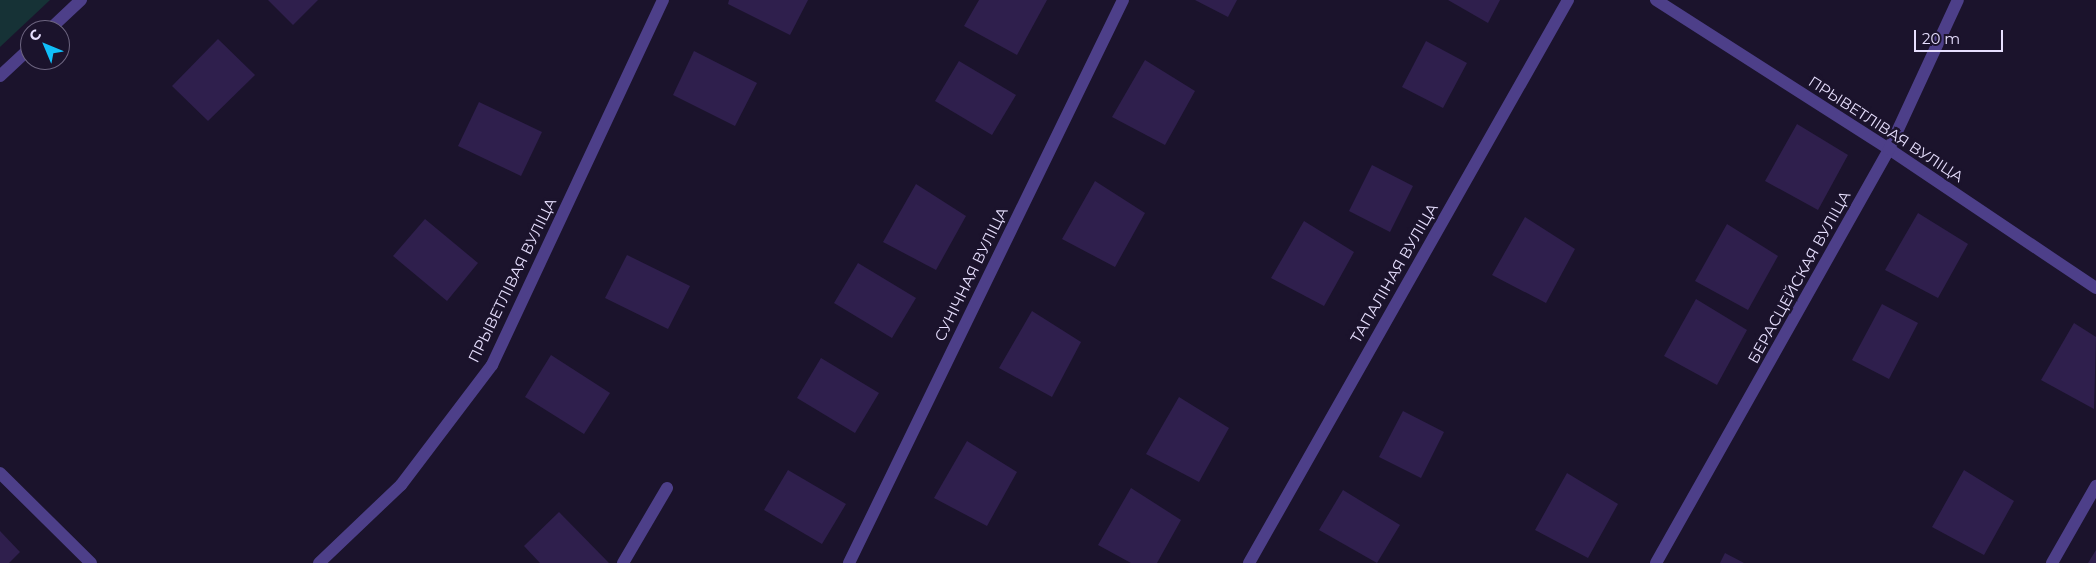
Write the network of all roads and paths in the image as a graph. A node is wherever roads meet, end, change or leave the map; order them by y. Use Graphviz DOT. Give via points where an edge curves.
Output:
graph roads {
  1 [pos="81,0"];
  2 [pos="663,0"];
  3 [pos="1123,0"];
  4 [pos="1568,0"];
  5 [pos="1656,0"];
  6 [pos="1958,0"];
  7 [pos="60,20"];
  8 [pos="20,57"];
  9 [pos="0,76"];
  10 [pos="1890,149"];
  11 [pos="2096,288"];
  12 [pos="0,473"];
  13 [pos="2096,486"];
  14 [pos="667,488"];
  15 [pos="91,563"];
  16 [pos="319,563"];
  17 [pos="623,563"];
  18 [pos="849,563"];
  19 [pos="1249,563"];
  20 [pos="1656,563"];
  21 [pos="2052,563"];
  1 -- 7 [label="street"];
  2 -- 16 [label="street, ПРЫВЕТЛІВАЯ ВУЛІЦА" via="492,365 401,485"];
  3 -- 18 [label="street, СУНІЧНАЯ ВУЛІЦА"];
  4 -- 19 [label="street, ТАПАЛІНАЯ ВУЛІЦА"];
  5 -- 10 [label="street, ПРЫВЕТЛІВАЯ ВУЛІЦА"];
  6 -- 10 [label="street, БЕРАСЦЕЙСКАЯ ВУЛІЦА"];
  8 -- 9 [label="street"];
  10 -- 11 [label="street, ПРЫВЕТЛІВАЯ ВУЛІЦА"];
  10 -- 20 [label="street, БЕРАСЦЕЙСКАЯ ВУЛІЦА"];
  12 -- 15 [label="street"];
  13 -- 21 [label="street"];
  14 -- 17 [label="street"];
}
